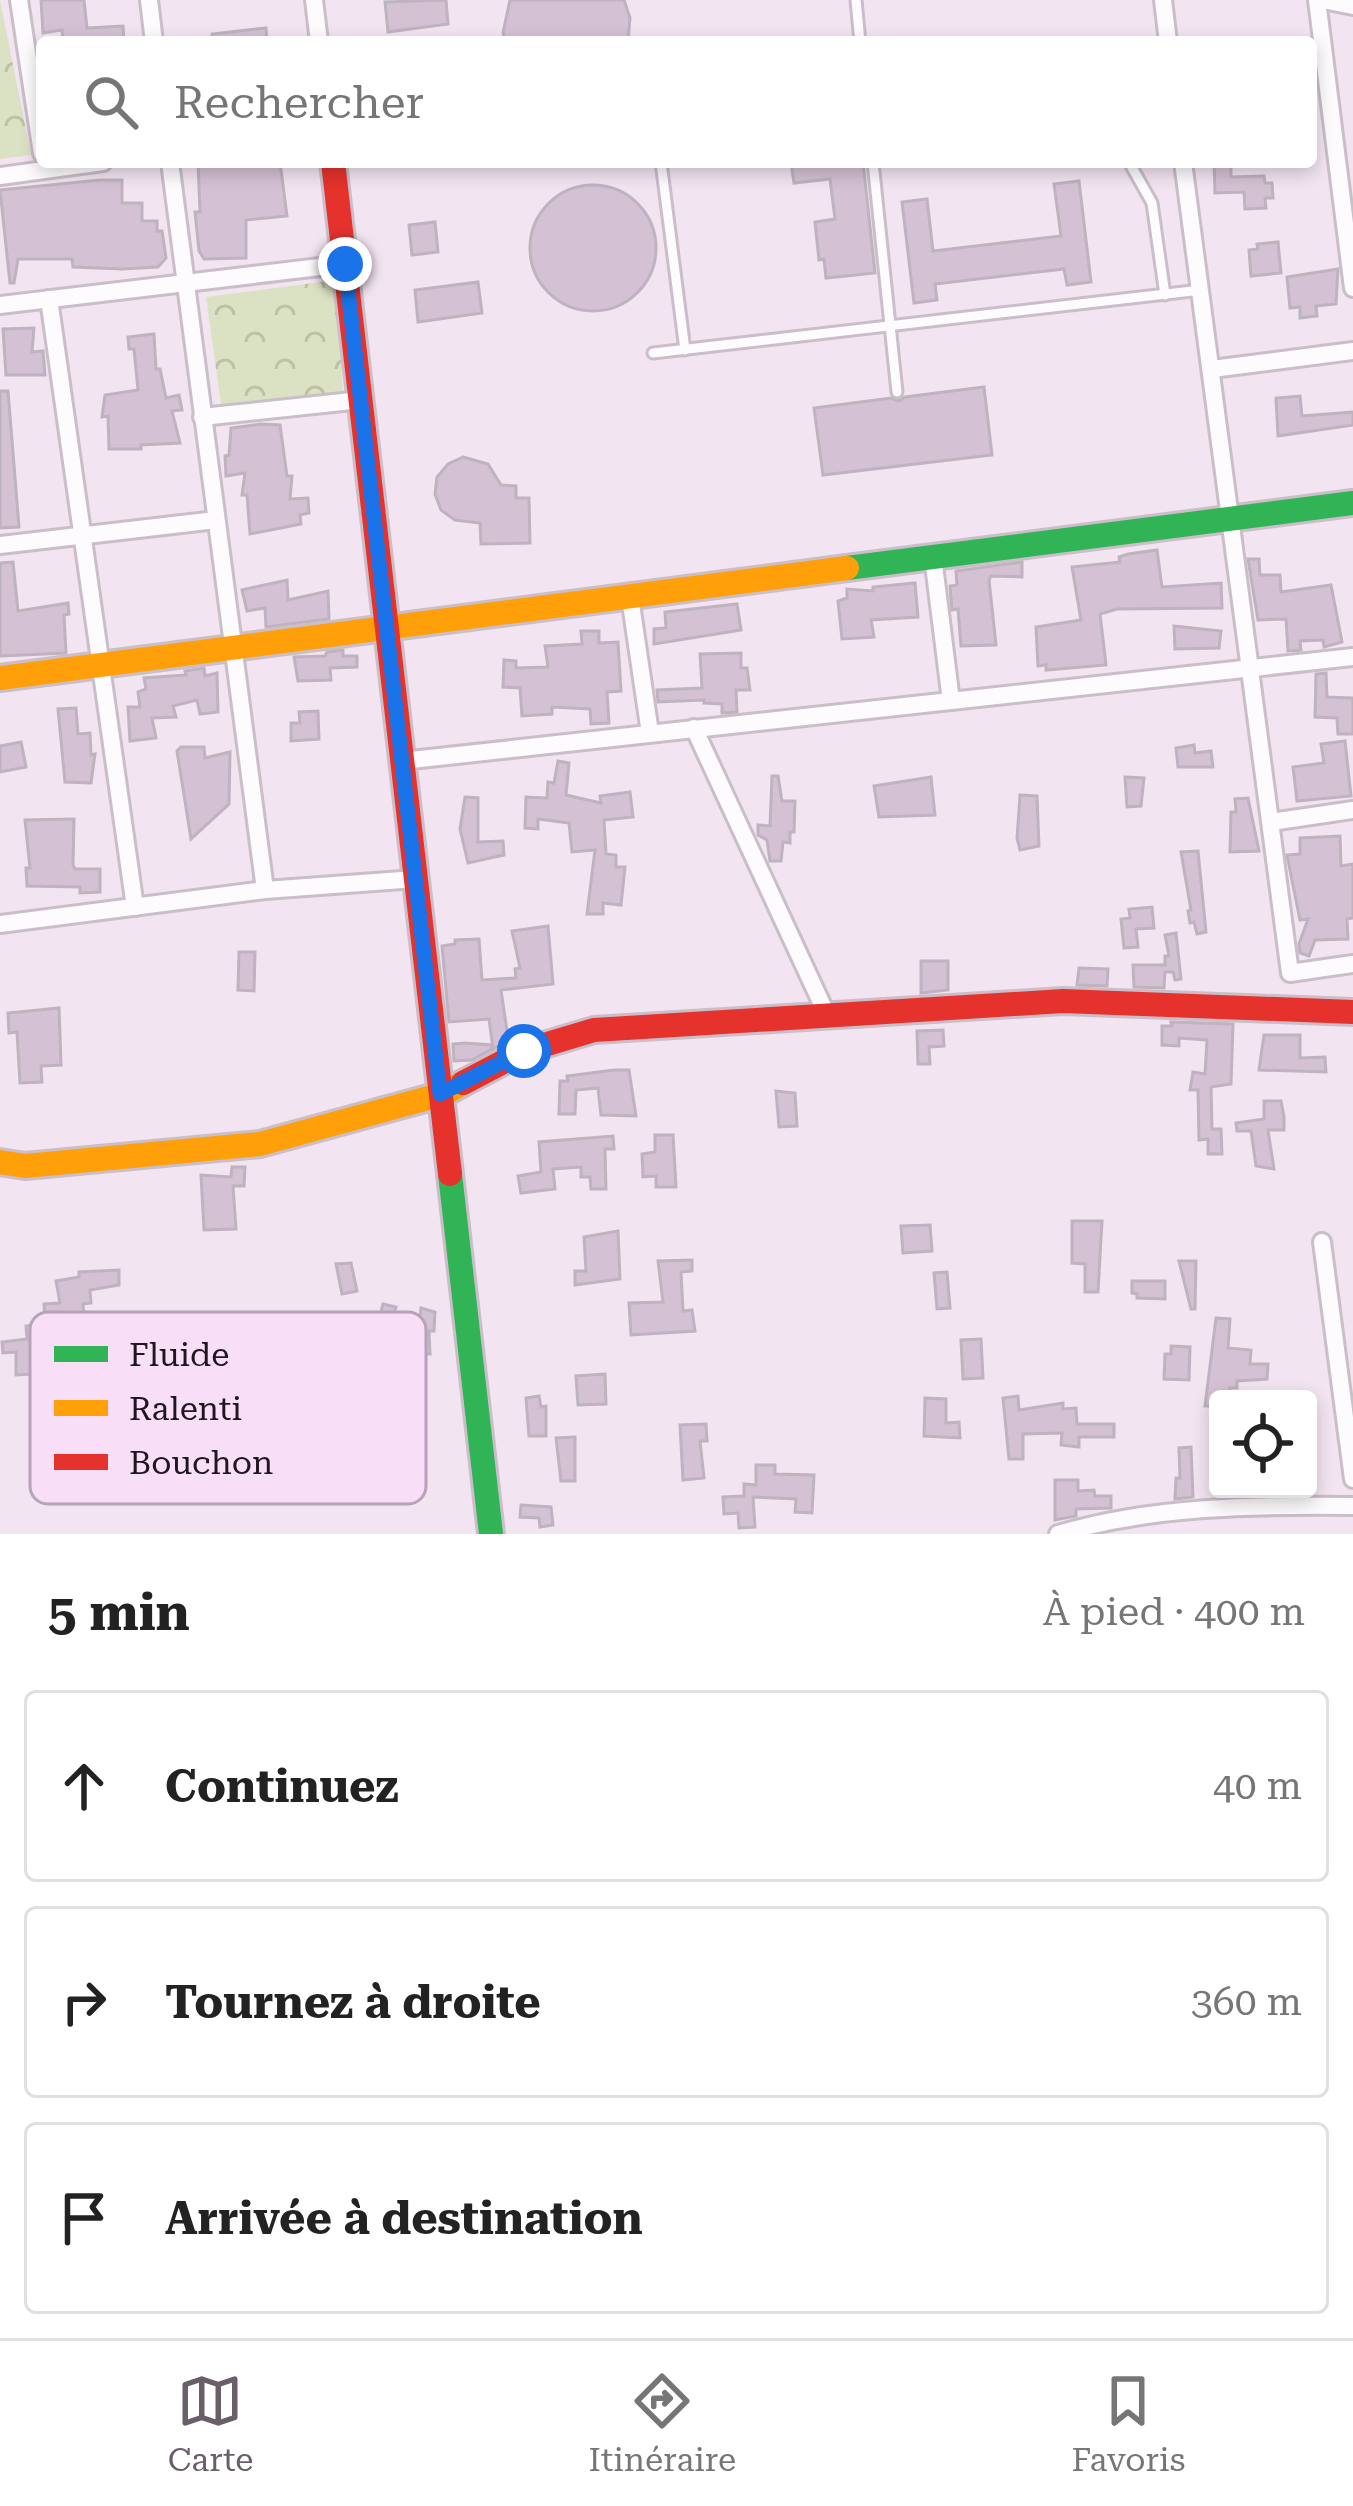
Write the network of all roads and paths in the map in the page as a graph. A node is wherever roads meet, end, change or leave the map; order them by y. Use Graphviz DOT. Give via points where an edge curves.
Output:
graph roads {
  1 [pos="19,0"];
  2 [pos="149,0"];
  3 [pos="314,0"];
  4 [pos="856,0"];
  5 [pos="1163,0"];
  6 [pos="1320,0"];
  7 [pos="1353,6"];
  8 [pos="153,36"];
  9 [pos="318,36"];
  10 [pos="859,36"];
  11 [pos="1167,36"];
  12 [pos="36,115"];
  13 [pos="36,164"];
  14 [pos="171,168"];
  15 [pos="334,168"];
  16 [pos="662,168"];
  17 [pos="874,168"];
  18 [pos="1132,168"];
  19 [pos="1184,168"];
  20 [pos="0,176"];
  21 [pos="1347,186"];
  22 [pos="345,264"];
  23 [pos="185,284"];
  24 [pos="1353,288"];
  25 [pos="1201,290"];
  26 [pos="1166,295"];
  27 [pos="49,299"];
  28 [pos="0,305"];
  29 [pos="890,327"];
  30 [pos="685,350"];
  31 [pos="1353,351"];
  32 [pos="653,353"];
  33 [pos="1212,369"];
  34 [pos="897,392"];
  35 [pos="361,400"];
  36 [pos="202,417"];
  37 [pos="1353,502"];
  38 [pos="1230,518"];
  39 [pos="216,520"];
  40 [pos="82,536"];
  41 [pos="0,545"];
  42 [pos="933,557"];
  43 [pos="629,597"];
  44 [pos="387,628"];
  45 [pos="233,649"];
  46 [pos="1353,657"];
  47 [pos="101,665"];
  48 [pos="1250,670"];
  49 [pos="0,678"];
  50 [pos="950,701"];
  51 [pos="694,728"];
  52 [pos="650,733"];
  53 [pos="402,761"];
  54 [pos="1353,810"];
  55 [pos="1271,821"];
  56 [pos="416,879"];
  57 [pos="266,890"];
  58 [pos="135,907"];
  59 [pos="0,924"];
  60 [pos="1353,964"];
  61 [pos="1353,1012"];
  62 [pos="827,1016"];
  63 [pos="440,1094"];
  64 [pos="0,1162"];
  65 [pos="1322,1242"];
  66 [pos="1353,1479"];
  67 [pos="1353,1506"];
  68 [pos="491,1534"];
  69 [pos="1058,1534"];
  1 -- 12 [label="street"];
  2 -- 8 [label="street"];
  3 -- 9 [label="street"];
  4 -- 10 [label="lane"];
  5 -- 11 [label="street"];
  6 -- 7 [label="street"];
  6 -- 21 [label="street"];
  13 -- 20 [label="street"];
  14 -- 23 [label="street"];
  15 -- 22 [label="street"];
  16 -- 30 [label="lane"];
  17 -- 29 [label="lane"];
  18 -- 26 [label="lane" via="1152,202"];
  19 -- 25 [label="street"];
  21 -- 24 [label="street"];
  22 -- 23 [label="street"];
  22 -- 35 [label="street"];
  23 -- 27 [label="street"];
  23 -- 36 [label="street"];
  25 -- 26 [label="lane"];
  25 -- 33 [label="street"];
  26 -- 29 [label="lane"];
  27 -- 28 [label="street"];
  27 -- 40 [label="street"];
  29 -- 30 [label="lane"];
  29 -- 34 [label="lane"];
  30 -- 32 [label="lane"];
  31 -- 33 [label="street"];
  33 -- 38 [label="street"];
  35 -- 36 [label="street"];
  35 -- 44 [label="street"];
  36 -- 39 [label="street"];
  37 -- 38 [label="street"];
  38 -- 42 [label="street"];
  38 -- 48 [label="street"];
  39 -- 40 [label="street"];
  39 -- 45 [label="street"];
  40 -- 41 [label="street"];
  40 -- 47 [label="street"];
  42 -- 43 [label="street"];
  42 -- 50 [label="street"];
  43 -- 44 [label="street"];
  43 -- 52 [label="street"];
  44 -- 45 [label="street"];
  44 -- 53 [label="street"];
  45 -- 47 [label="street"];
  45 -- 57 [label="street"];
  46 -- 48 [label="street"];
  47 -- 49 [label="street"];
  47 -- 58 [label="street"];
  48 -- 50 [label="street"];
  48 -- 55 [label="street"];
  50 -- 51 [label="street"];
  51 -- 52 [label="street"];
  51 -- 62 [label="street"];
  52 -- 53 [label="street"];
  53 -- 56 [label="street"];
  54 -- 55 [label="street"];
  55 -- 60 [label="street" via="1290,974"];
  56 -- 57 [label="street"];
  56 -- 63 [label="street"];
  57 -- 58 [label="street"];
  58 -- 59 [label="street"];
  61 -- 62 [label="street" via="1063,1000"];
  62 -- 63 [label="street" via="594,1030 524,1051"];
  63 -- 64 [label="street" via="260,1144"];
  63 -- 68 [label="street"];
  65 -- 66 [label="street"];
  67 -- 69 [label="street" via="1109,1518"];
}
